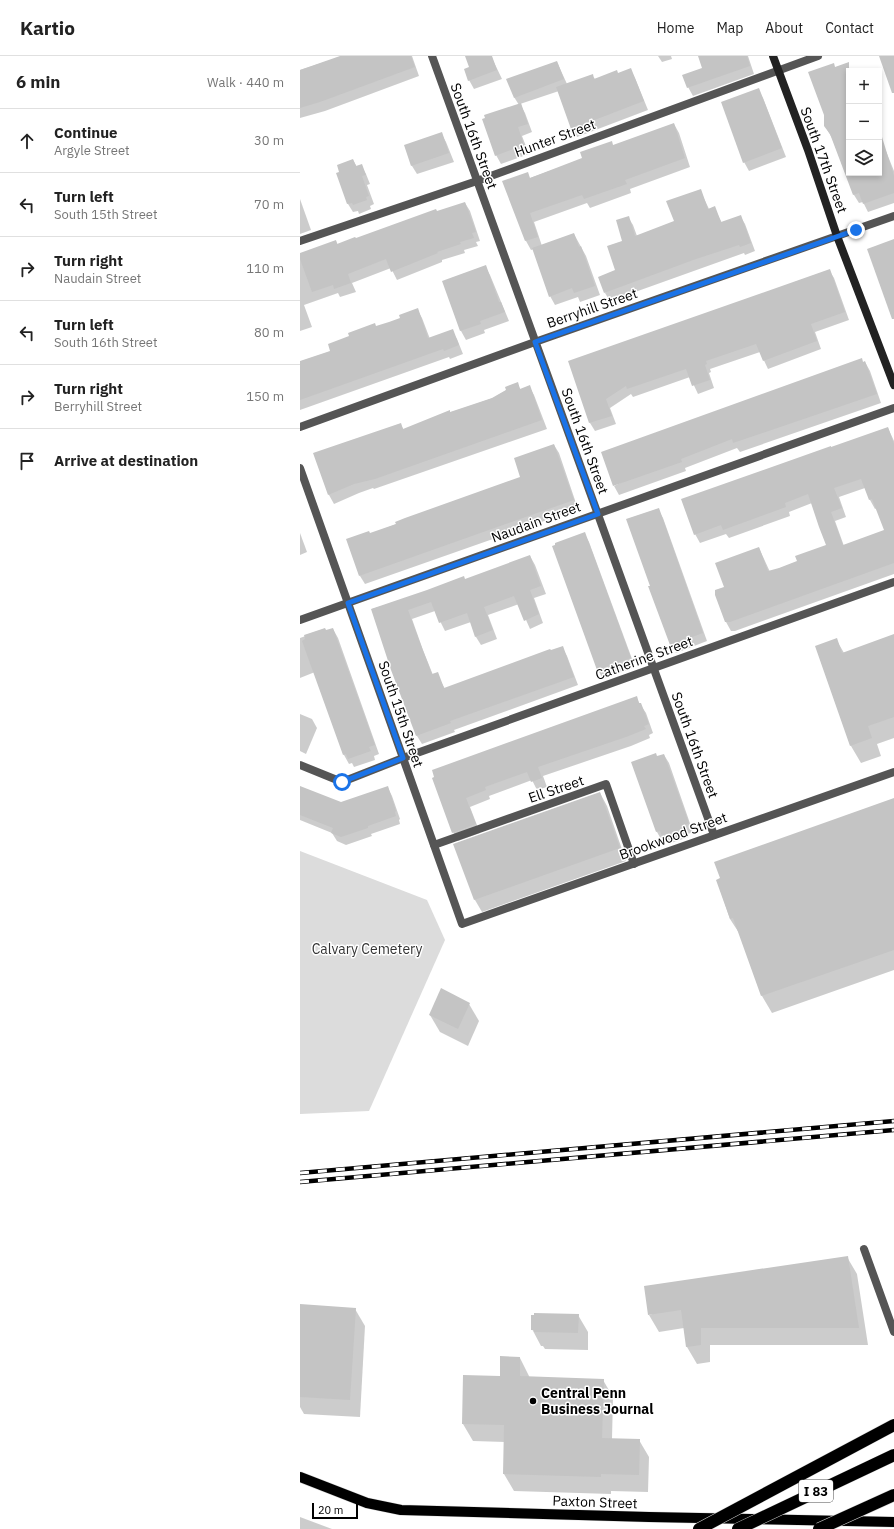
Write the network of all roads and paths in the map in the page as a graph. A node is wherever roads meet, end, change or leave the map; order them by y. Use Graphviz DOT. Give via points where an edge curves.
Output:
graph roads {
  1 [pos="432,56"];
  2 [pos="772,56"];
  3 [pos="818,56"];
  4 [pos="778,71"];
  5 [pos="477,181"];
  6 [pos="894,216"];
  7 [pos="837,236"];
  8 [pos="300,241"];
  9 [pos="535,342"];
  10 [pos="894,385"];
  11 [pos="894,408"];
  12 [pos="300,427"];
  13 [pos="300,468"];
  14 [pos="598,514"];
  15 [pos="894,582"];
  16 [pos="348,603"];
  17 [pos="300,620"];
  18 [pos="653,669"];
  19 [pos="403,758"];
  20 [pos="300,765"];
  21 [pos="894,772"];
  22 [pos="714,834"];
  23 [pos="434,845"];
  24 [pos="634,864"];
  25 [pos="462,924"];
  26 [pos="864,1249"];
  27 [pos="894,1332"];
  28 [pos="894,1425"];
  29 [pos="894,1455"];
  30 [pos="300,1477"];
  31 [pos="894,1496"];
  32 [pos="894,1522"];
  33 [pos="699,1529"];
  34 [pos="738,1529"];
  35 [pos="820,1529"];
  36 [pos="829,1529"];
  1 -- 5 [label="street, South 16th Street"];
  2 -- 4 [label="main road, South 17th Street"];
  3 -- 4 [label="street, Hunter Street"];
  4 -- 5 [label="street, Hunter Street"];
  4 -- 7 [label="main road, South 17th Street"];
  5 -- 8 [label="street, Hunter Street"];
  5 -- 9 [label="street, South 16th Street"];
  6 -- 7 [label="street, Berryhill Street"];
  7 -- 9 [label="street, Berryhill Street"];
  7 -- 10 [label="main road, South 17th Street"];
  9 -- 12 [label="street, Berryhill Street"];
  9 -- 14 [label="street, South 16th Street"];
  11 -- 14 [label="street, Naudain Street"];
  13 -- 16 [label="street, South 15th Street"];
  14 -- 16 [label="street, Naudain Street"];
  14 -- 18 [label="street, South 16th Street"];
  15 -- 18 [label="street, Catherine Street"];
  16 -- 17 [label="street, Naudain Street"];
  16 -- 19 [label="street, South 15th Street"];
  18 -- 19 [label="street, Catherine Street"];
  18 -- 22 [label="street, South 16th Street"];
  19 -- 20 [label="street, Catherine Street" via="342,782"];
  19 -- 23 [label="street, South 15th Street"];
  21 -- 22 [label="street, Brookwood Street"];
  22 -- 24 [label="street, Brookwood Street"];
  23 -- 24 [label="street, Ell Street" via="606,784"];
  23 -- 25 [label="street, South 15th Street"];
  24 -- 25 [label="street, Brookwood Street"];
  26 -- 27 [label="street"];
  28 -- 33 [label="highway, bridge"];
  29 -- 34 [label="highway, I 83, bridge"];
  30 -- 32 [label="main road, Paxton Street" via="367,1503 402,1510"];
  31 -- 35 [label="highway, I 83, bridge"];
  31 -- 36 [label="highway, bridge"];
}
